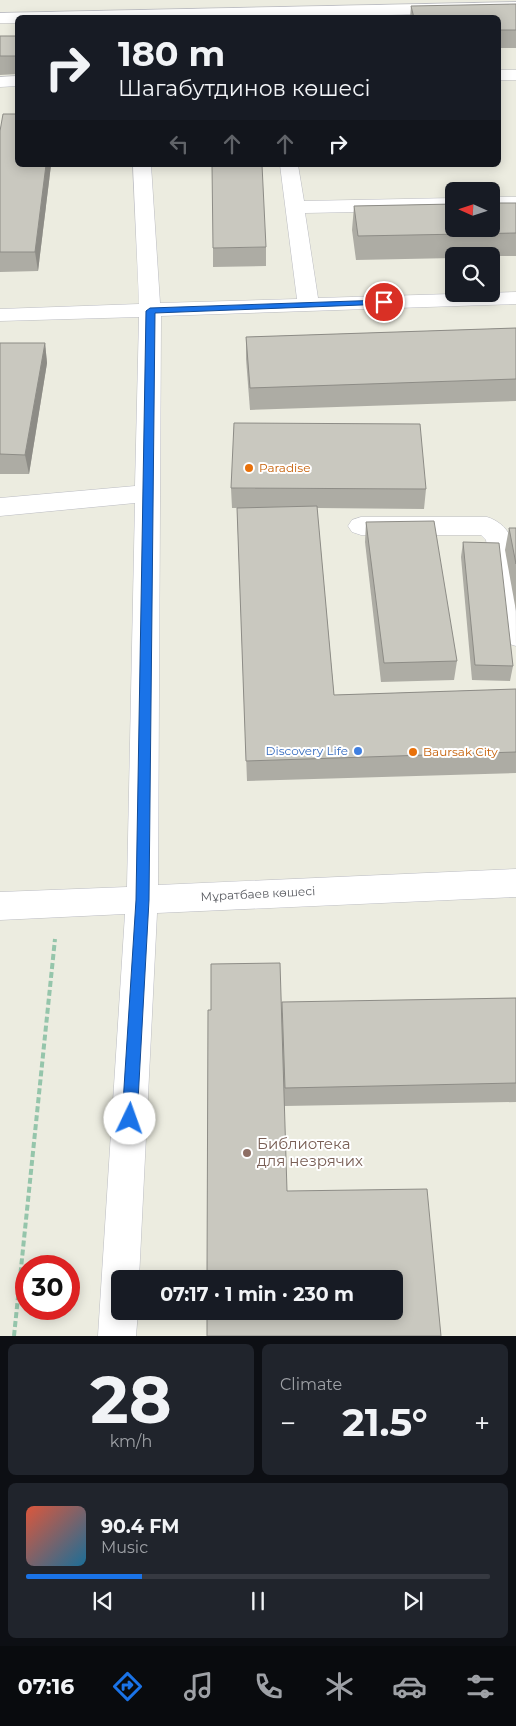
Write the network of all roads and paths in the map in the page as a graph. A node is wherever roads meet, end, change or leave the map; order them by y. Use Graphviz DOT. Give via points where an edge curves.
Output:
graph roads {
  1 [pos="516,7"];
  2 [pos="133,11"];
  3 [pos="387,14"];
  4 [pos="57,15"];
  5 [pos="15,17"];
  6 [pos="0,18"];
  7 [pos="501,75"];
  8 [pos="516,75"];
  9 [pos="15,81"];
  10 [pos="0,82"];
  11 [pos="142,167"];
  12 [pos="289,167"];
  13 [pos="500,203"];
  14 [pos="516,203"];
  15 [pos="445,204"];
  16 [pos="294,207"];
  17 [pos="516,298"];
  18 [pos="308,305"];
  19 [pos="150,311"];
  20 [pos="0,315"];
  21 [pos="148,493"];
  22 [pos="0,507"];
  23 [pos="361,526"];
  24 [pos="516,636"];
  25 [pos="516,882"];
  26 [pos="142,900"];
  27 [pos="59,904"];
  28 [pos="0,906"];
  29 [pos="121,1270"];
  30 [pos="118,1320"];
  31 [pos="14,1336"];
  32 [pos="117,1336"];
  1 -- 3 [label="street"];
  2 -- 3 [label="street"];
  2 -- 4 [label="street"];
  5 -- 6 [label="street"];
  7 -- 8 [label="street"];
  9 -- 10 [label="street"];
  11 -- 19 [label="street"];
  12 -- 16 [label="street"];
  13 -- 14 [label="street"];
  15 -- 16 [label="street"];
  16 -- 18 [label="street"];
  17 -- 18 [label="street"];
  18 -- 19 [label="street"];
  19 -- 20 [label="street"];
  19 -- 21 [label="street"];
  21 -- 22 [label="street"];
  21 -- 26 [label="street"];
  23 -- 24 [label="street" via="486,526 492,529 498,537"];
  25 -- 26 [label="street, Мұратбаев көшесі"];
  26 -- 27 [label="street, Мұратбаев көшесі"];
  26 -- 29 [label="street"];
  27 -- 28 [label="street, Мұратбаев көшесі"];
  27 -- 31 [label="path"];
  30 -- 32 [label="street"];
}
